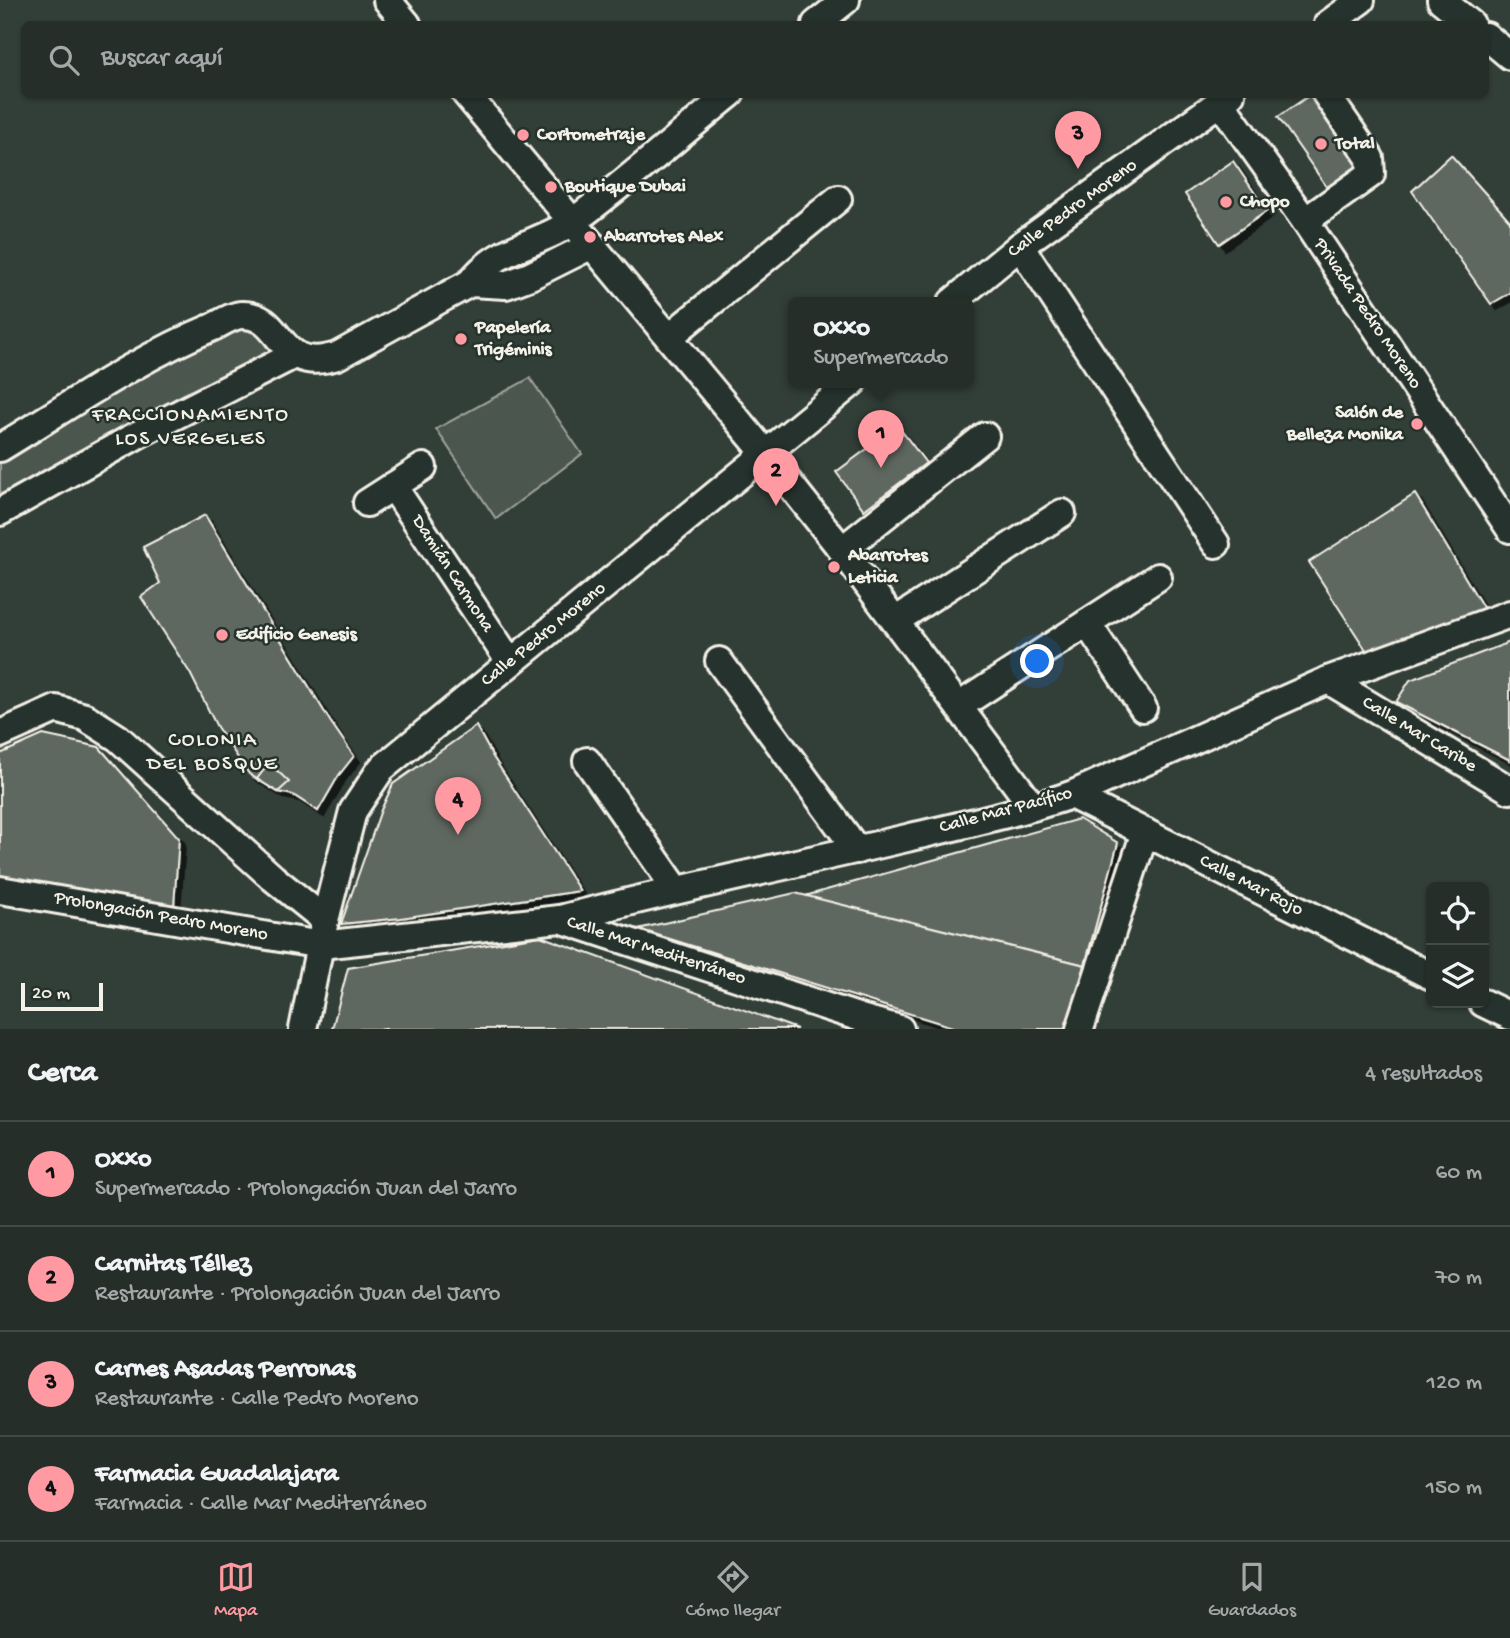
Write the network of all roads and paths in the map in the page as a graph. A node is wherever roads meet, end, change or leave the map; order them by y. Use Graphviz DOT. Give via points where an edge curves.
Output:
graph roads {
  1 [pos="387,0"];
  2 [pos="846,0"];
  3 [pos="1361,0"];
  4 [pos="1441,0"];
  5 [pos="404,21"];
  6 [pos="820,21"];
  7 [pos="1332,21"];
  8 [pos="1467,21"];
  9 [pos="1489,38"];
  10 [pos="1510,56"];
  11 [pos="469,98"];
  12 [pos="725,98"];
  13 [pos="1226,98"];
  14 [pos="1329,98"];
  15 [pos="838,199"];
  16 [pos="1305,220"];
  17 [pos="572,222"];
  18 [pos="592,245"];
  19 [pos="1020,246"];
  20 [pos="470,283"];
  21 [pos="958,297"];
  22 [pos="668,337"];
  23 [pos="294,355"];
  24 [pos="846,388"];
  25 [pos="985,436"];
  26 [pos="0,448"];
  27 [pos="765,453"];
  28 [pos="423,467"];
  29 [pos="393,486"];
  30 [pos="367,503"];
  31 [pos="0,512"];
  32 [pos="1062,513"];
  33 [pos="1510,529"];
  34 [pos="1216,544"];
  35 [pos="842,550"];
  36 [pos="1158,577"];
  37 [pos="1510,614"];
  38 [pos="895,621"];
  39 [pos="1087,623"];
  40 [pos="719,661"];
  41 [pos="510,662"];
  42 [pos="1328,680"];
  43 [pos="959,706"];
  44 [pos="1143,708"];
  45 [pos="0,734"];
  46 [pos="587,761"];
  47 [pos="1510,790"];
  48 [pos="1071,795"];
  49 [pos="1033,807"];
  50 [pos="1145,832"];
  51 [pos="857,850"];
  52 [pos="676,889"];
  53 [pos="0,890"];
  54 [pos="560,919"];
  55 [pos="323,932"];
  56 [pos="1426,973"];
  57 [pos="1489,1006"];
  58 [pos="1510,1016"];
  59 [pos="862,1024"];
  60 [pos="303,1029"];
  61 [pos="900,1029"];
  62 [pos="1080,1029"];
  1 -- 5 [label="street"];
  2 -- 6 [label="street"];
  3 -- 7 [label="street"];
  4 -- 8 [label="street"];
  9 -- 10 [label="street"];
  11 -- 17 [label="street"];
  12 -- 17 [label="street"];
  13 -- 16 [label="street, Privada Pedro Moreno"];
  13 -- 19 [label="street, Calle Pedro Moreno"];
  14 -- 16 [label="street" via="1370,158 1371,174"];
  15 -- 22 [label="street"];
  16 -- 33 [label="street, Privada Pedro Moreno"];
  17 -- 18 [label="street"];
  17 -- 20 [label="street" via="497,258"];
  18 -- 20 [label="street" via="506,285"];
  18 -- 22 [label="street"];
  19 -- 21 [label="street, Calle Pedro Moreno"];
  19 -- 34 [label="street"];
  20 -- 23 [label="street" via="337,356 307,361"];
  22 -- 27 [label="street"];
  23 -- 26 [label="street" via="268,326 240,315 178,341"];
  23 -- 31 [label="street"];
  24 -- 27 [label="street, Calle Pedro Moreno"];
  25 -- 35 [label="street"];
  27 -- 35 [label="street"];
  27 -- 41 [label="street, Calle Pedro Moreno"];
  28 -- 29 [label="street"];
  29 -- 30 [label="street"];
  29 -- 41 [label="street, Damián Carmona"];
  32 -- 38 [label="street"];
  35 -- 38 [label="street"];
  36 -- 39 [label="street"];
  37 -- 42 [label="street, Calle Mar Pacífico"];
  38 -- 43 [label="street"];
  39 -- 43 [label="street"];
  39 -- 44 [label="street"];
  40 -- 51 [label="street"];
  41 -- 55 [label="street, Calle Pedro Moreno" via="381,769 365,789 353,811"];
  42 -- 47 [label="street, Calle Mar Caribe"];
  42 -- 48 [label="street, Calle Mar Pacífico"];
  43 -- 49 [label="street"];
  45 -- 55 [label="street" via="56,709 85,716 118,738 273,878"];
  46 -- 52 [label="street"];
  48 -- 49 [label="street, Calle Mar Pacífico"];
  48 -- 50 [label="street, Calle Mar Rojo"];
  49 -- 51 [label="street, Calle Mar Pacífico"];
  50 -- 56 [label="street, Calle Mar Rojo"];
  50 -- 62 [label="street"];
  51 -- 52 [label="street, Calle Mar Pacífico"];
  52 -- 54 [label="street, Calle Mar Pacífico"];
  53 -- 55 [label="street, Prolongación Pedro Moreno"];
  54 -- 55 [label="street, Calle Mar Mediterráneo"];
  54 -- 59 [label="street, Calle Mar Mediterráneo"];
  55 -- 60 [label="street, Calle Pedro Moreno"];
  57 -- 58 [label="street"];
  59 -- 61 [label="street, Calle Mar Mediterráneo"];
}
